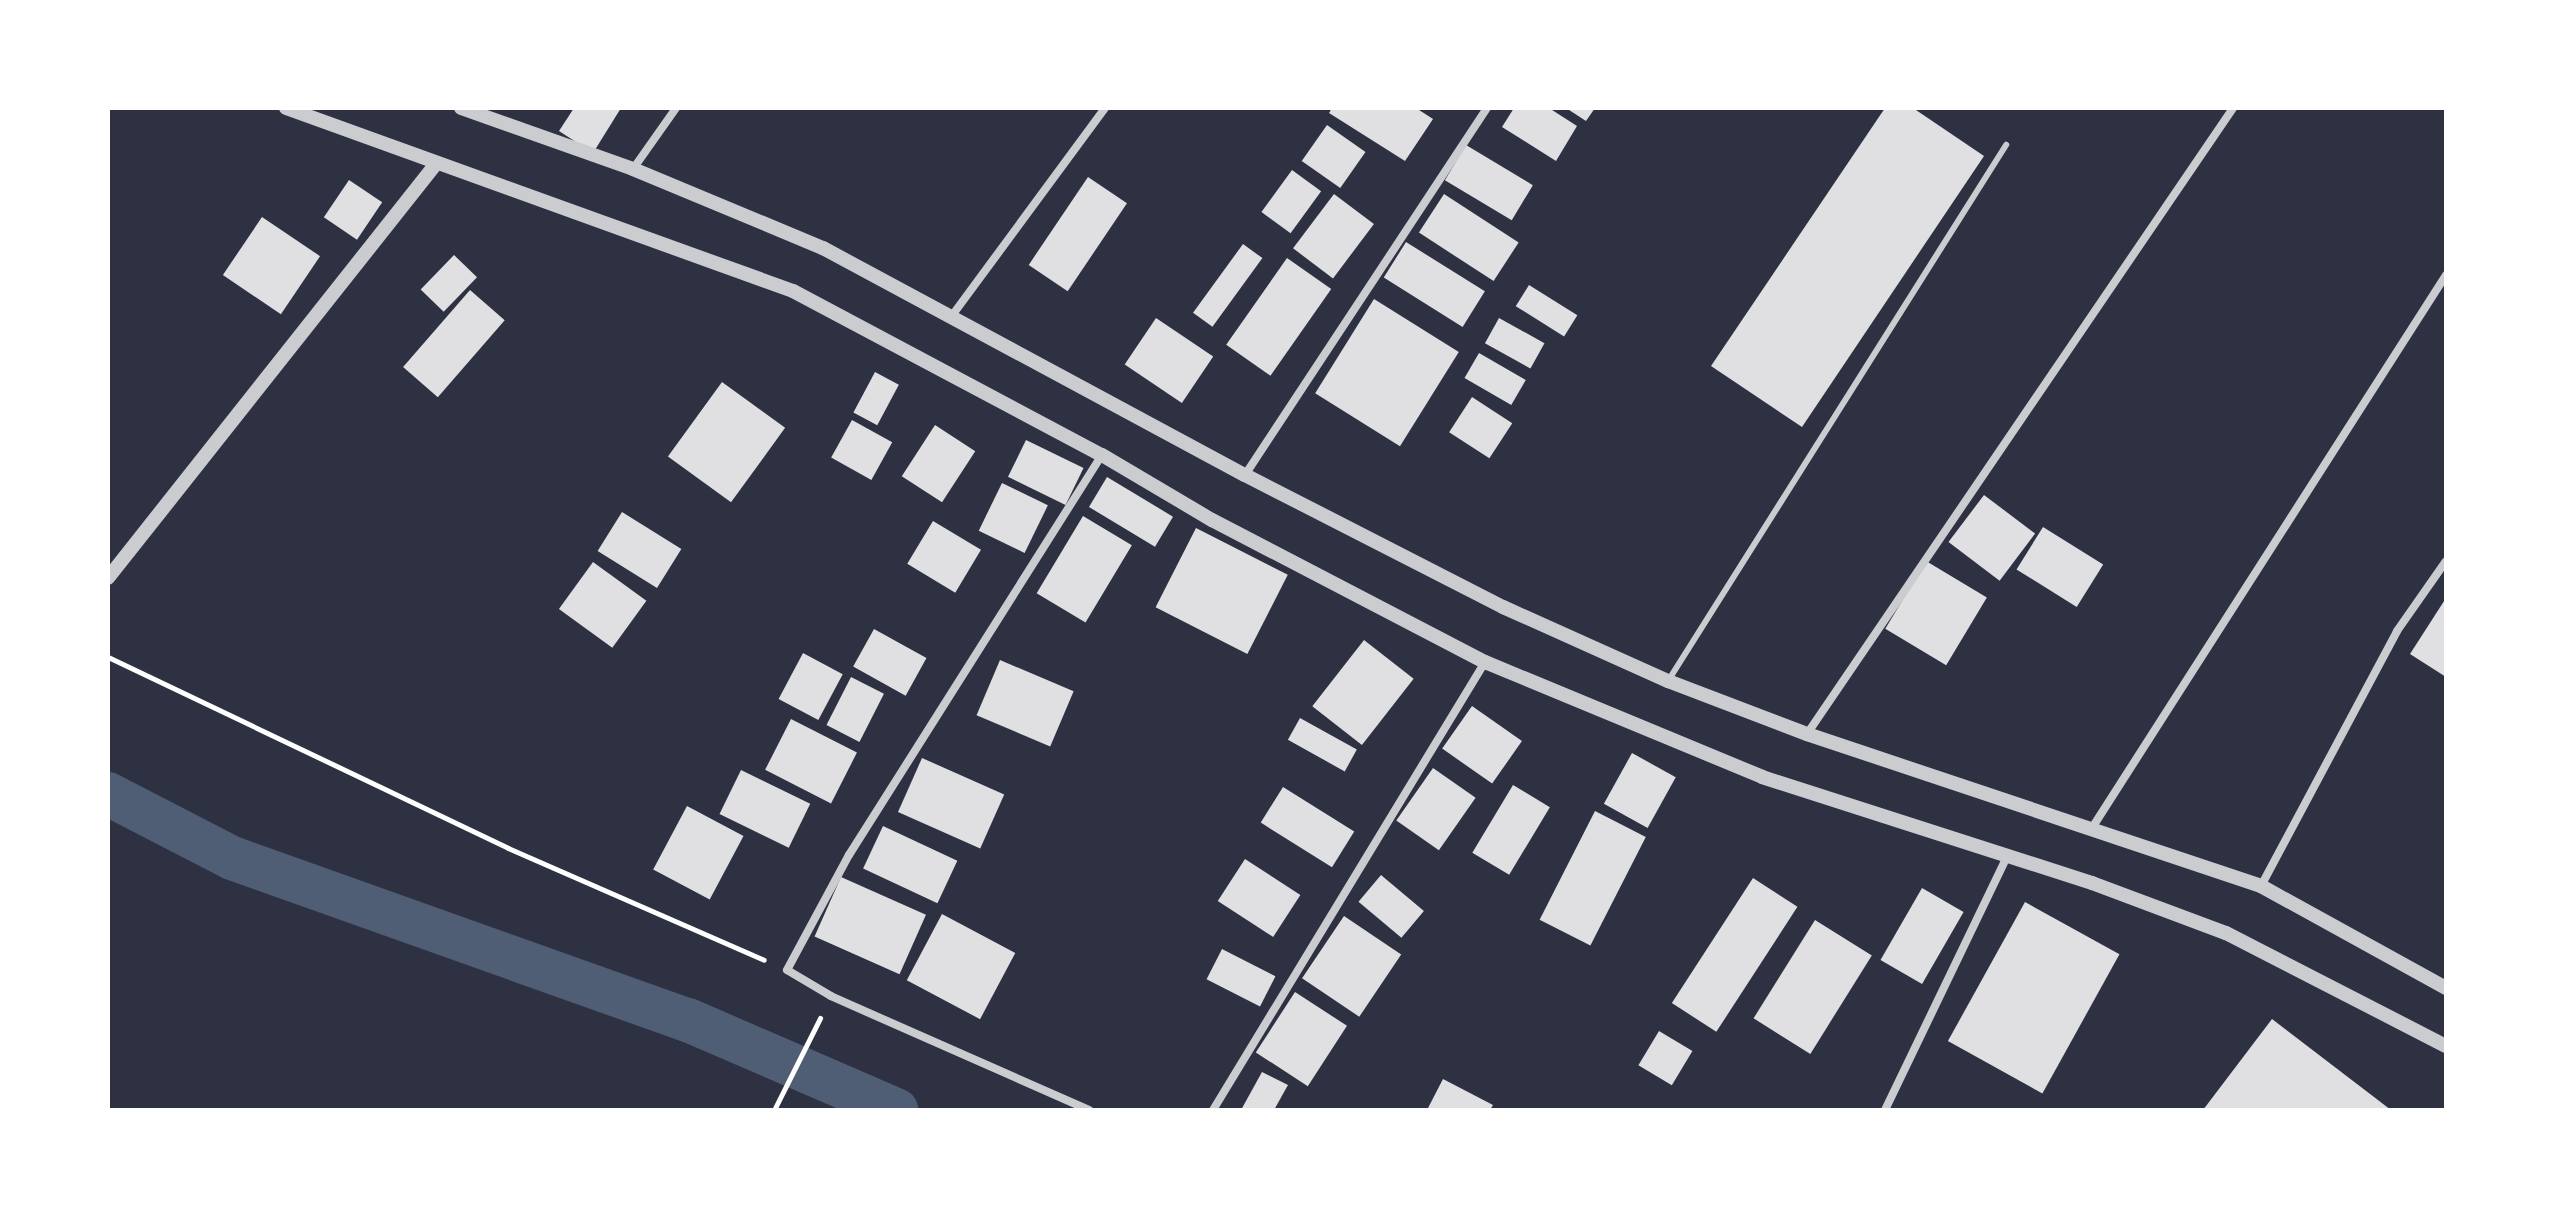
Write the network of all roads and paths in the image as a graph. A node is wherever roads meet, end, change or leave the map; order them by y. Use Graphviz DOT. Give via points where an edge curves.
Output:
graph roads {
  1 [pos="286,108"];
  2 [pos="461,108"];
  3 [pos="676,108"];
  4 [pos="1105,108"];
  5 [pos="1487,108"];
  6 [pos="2233,108"];
  7 [pos="2006,145"];
  8 [pos="435,165"];
  9 [pos="633,169"];
  10 [pos="2446,275"];
  11 [pos="951,317"];
  12 [pos="1102,455"];
  13 [pos="1245,475"];
  14 [pos="2446,561"];
  15 [pos="108,578"];
  16 [pos="108,657"];
  17 [pos="1485,662"];
  18 [pos="1668,681"];
  19 [pos="1807,734"];
  20 [pos="2092,828"];
  21 [pos="2007,856"];
  22 [pos="2261,886"];
  23 [pos="787,970"];
  24 [pos="2446,988"];
  25 [pos="813,1031"];
  26 [pos="2446,1046"];
  27 [pos="774,1110"];
  28 [pos="1089,1110"];
  29 [pos="1213,1110"];
  30 [pos="1885,1110"];
  1 -- 8 [label="street"];
  2 -- 9 [label="street"];
  3 -- 9 [label="street"];
  4 -- 11 [label="street"];
  5 -- 13 [label="street"];
  6 -- 19 [label="street"];
  7 -- 18 [label="lane"];
  8 -- 12 [label="street" via="595,217 793,291"];
  8 -- 15 [label="street"];
  9 -- 11 [label="street" via="823,248"];
  10 -- 20 [label="street"];
  11 -- 13 [label="street"];
  12 -- 17 [label="street" via="1212,520"];
  12 -- 23 [label="street" via="849,855"];
  13 -- 18 [label="street" via="1503,607"];
  14 -- 22 [label="street" via="2397,631"];
  16 -- 23 [label="path" via="508,848"];
  17 -- 21 [label="street" via="1762,777"];
  17 -- 29 [label="street"];
  18 -- 19 [label="street"];
  19 -- 20 [label="street"];
  20 -- 22 [label="street"];
  21 -- 26 [label="street" via="2226,933"];
  21 -- 30 [label="street"];
  22 -- 24 [label="street"];
  23 -- 28 [label="street" via="831,996"];
  25 -- 27 [label="path"];
}
